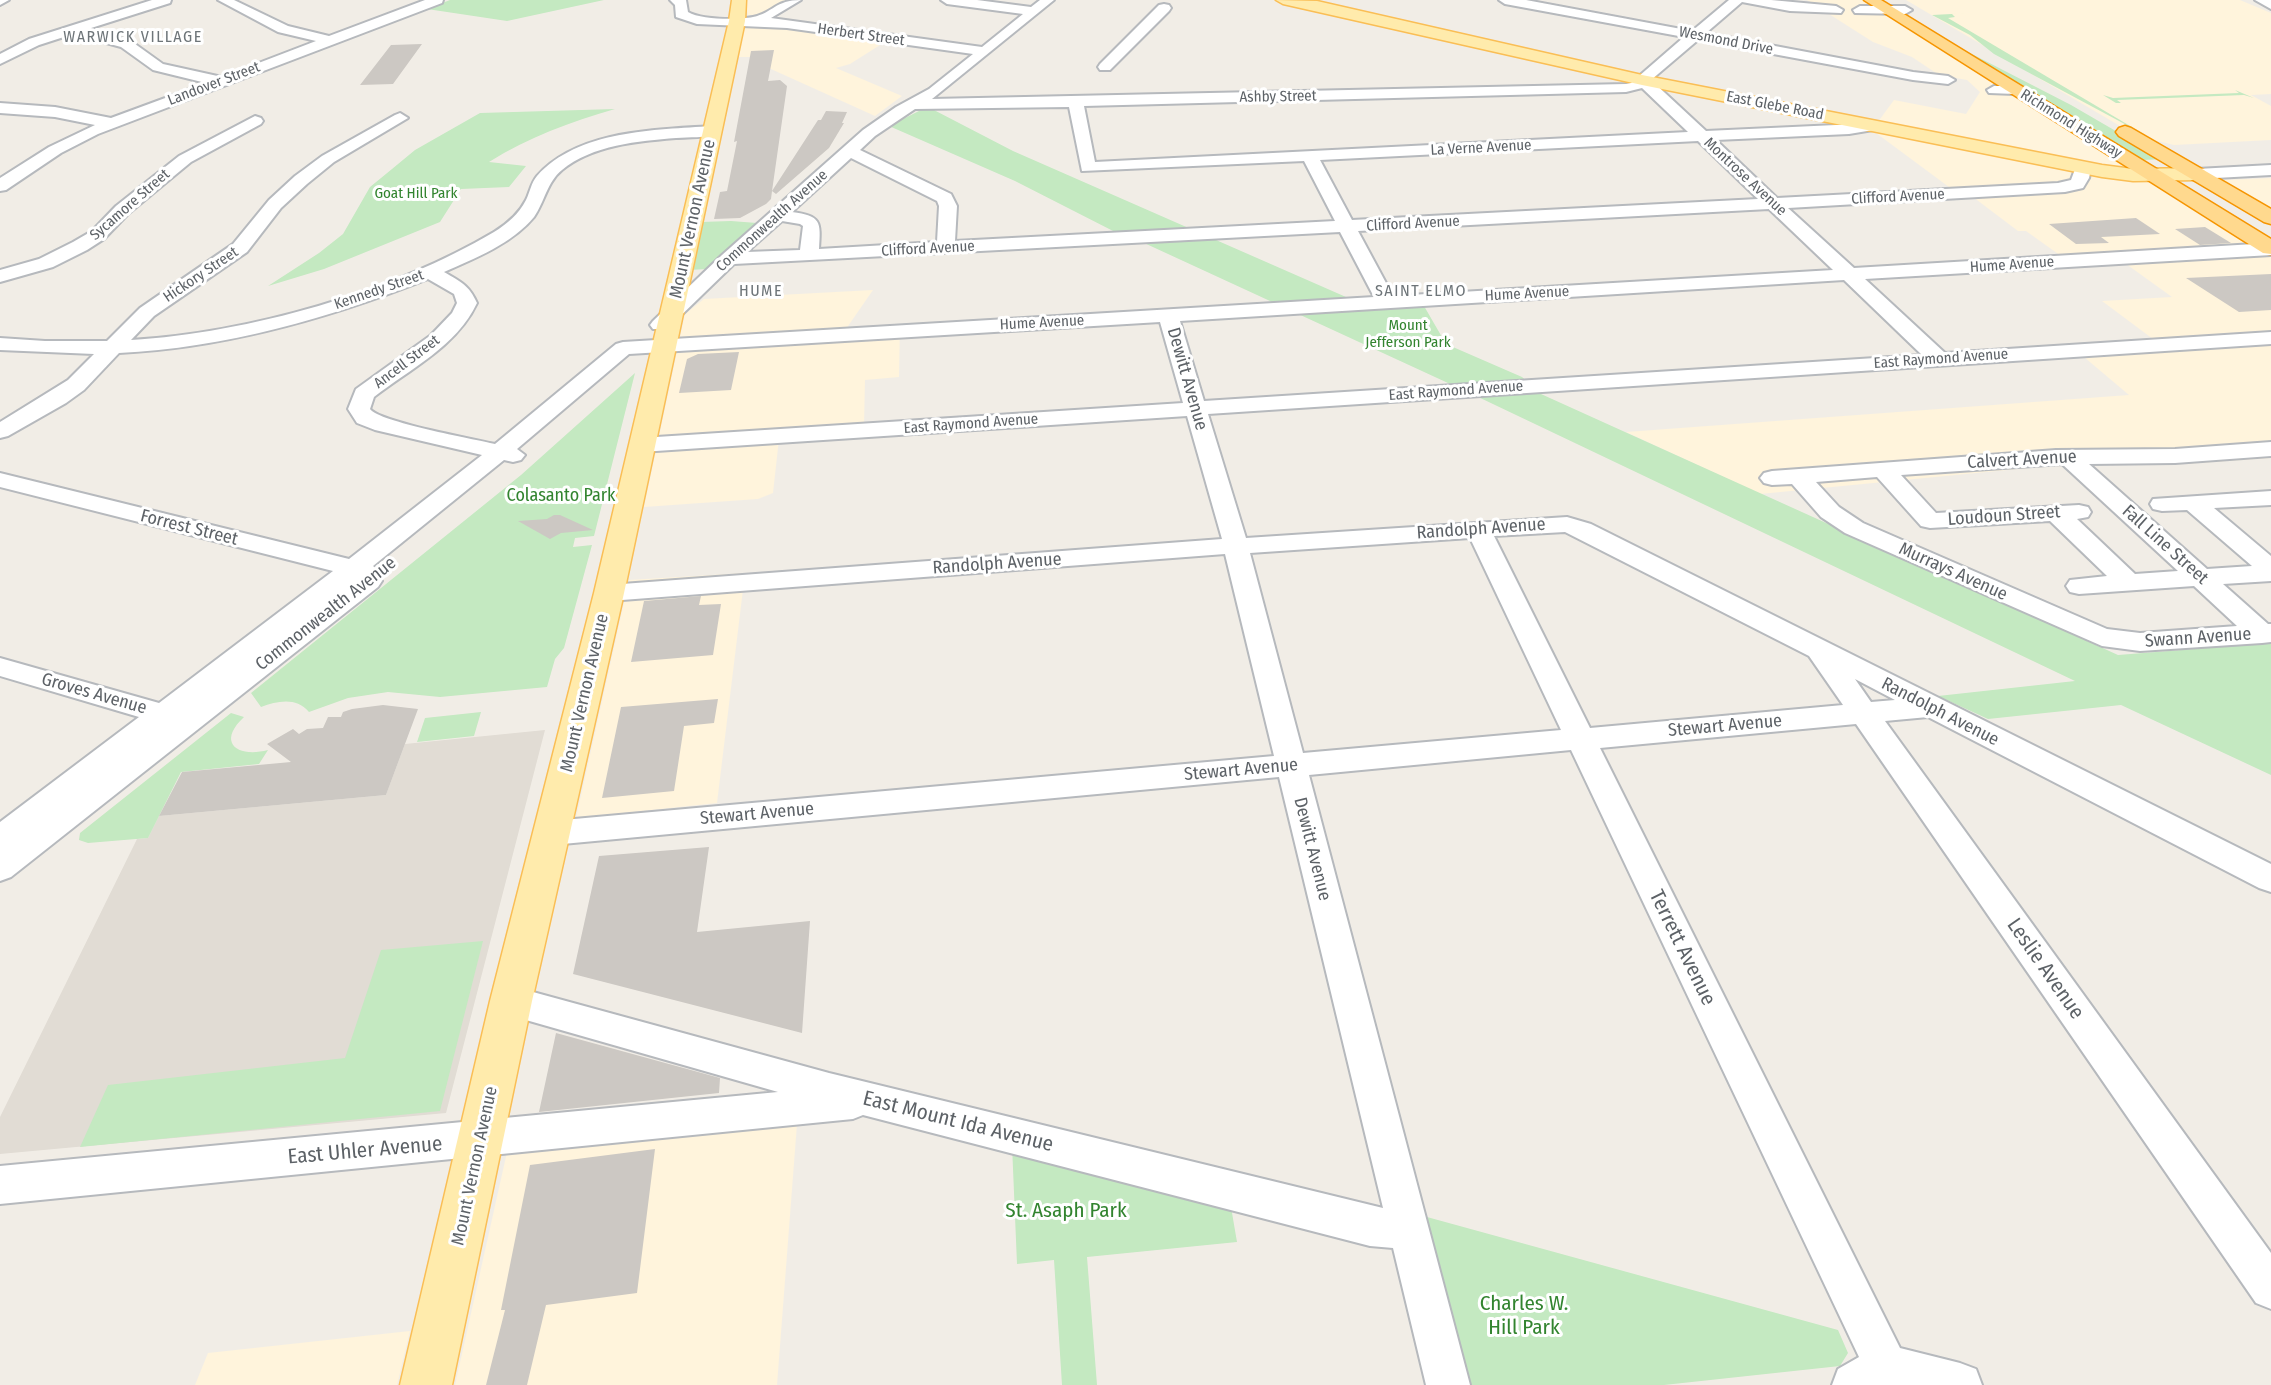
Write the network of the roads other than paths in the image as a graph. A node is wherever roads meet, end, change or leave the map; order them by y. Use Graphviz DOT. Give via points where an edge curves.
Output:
graph roads {
  1 [pos="165,0"];
  2 [pos="224,0"];
  3 [pos="402,0"];
  4 [pos="676,0"];
  5 [pos="739,0"];
  6 [pos="795,0"];
  7 [pos="947,0"];
  8 [pos="1048,0"];
  9 [pos="1283,0"];
  10 [pos="1505,0"];
  11 [pos="1737,0"];
  12 [pos="1747,0"];
  13 [pos="2261,0"];
  14 [pos="432,2"];
  15 [pos="2271,4"];
  16 [pos="1865,5"];
  17 [pos="1888,5"];
  18 [pos="1031,7"];
  19 [pos="1164,8"];
  20 [pos="1836,10"];
  21 [pos="738,21"];
  22 [pos="756,21"];
  23 [pos="73,30"];
  24 [pos="1695,35"];
  25 [pos="332,41"];
  26 [pos="978,51"];
  27 [pos="0,60"];
  28 [pos="1105,67"];
  29 [pos="1642,80"];
  30 [pos="1948,80"];
  31 [pos="222,81"];
  32 [pos="1994,90"];
  33 [pos="2015,90"];
  34 [pos="2057,95"];
  35 [pos="1076,102"];
  36 [pos="911,104"];
  37 [pos="3,109"];
  38 [pos="400,118"];
  39 [pos="255,121"];
  40 [pos="2110,122"];
  41 [pos="110,123"];
  42 [pos="1873,126"];
  43 [pos="712,131"];
  44 [pos="1702,136"];
  45 [pos="850,151"];
  46 [pos="1310,157"];
  47 [pos="2082,168"];
  48 [pos="2271,170"];
  49 [pos="2197,174"];
  50 [pos="2153,175"];
  51 [pos="0,186"];
  52 [pos="1773,203"];
  53 [pos="779,214"];
  54 [pos="2271,218"];
  55 [pos="1347,227"];
  56 [pos="946,248"];
  57 [pos="2271,248"];
  58 [pos="809,255"];
  59 [pos="729,259"];
  60 [pos="430,272"];
  61 [pos="1851,275"];
  62 [pos="0,276"];
  63 [pos="1386,302"];
  64 [pos="673,312"];
  65 [pos="1168,315"];
  66 [pos="2271,338"];
  67 [pos="0,344"];
  68 [pos="652,346"];
  69 [pos="113,347"];
  70 [pos="1938,359"];
  71 [pos="1196,409"];
  72 [pos="0,431"];
  73 [pos="641,445"];
  74 [pos="2271,449"];
  75 [pos="512,455"];
  76 [pos="2068,457"];
  77 [pos="1883,470"];
  78 [pos="1798,476"];
  79 [pos="1772,478"];
  80 [pos="0,480"];
  81 [pos="2271,498"];
  82 [pos="2193,502"];
  83 [pos="2162,504"];
  84 [pos="1478,529"];
  85 [pos="1236,546"];
  86 [pos="2271,571"];
  87 [pos="365,572"];
  88 [pos="2201,578"];
  89 [pos="2128,582"];
  90 [pos="2079,586"];
  91 [pos="609,593"];
  92 [pos="2267,633"];
  93 [pos="2125,641"];
  94 [pos="1818,649"];
  95 [pos="0,667"];
  96 [pos="1930,707"];
  97 [pos="1863,713"];
  98 [pos="175,717"];
  99 [pos="1580,739"];
  100 [pos="1291,766"];
  101 [pos="552,833"];
  102 [pos="3,856"];
  103 [pos="2271,879"];
  104 [pos="510,1001"];
  105 [pos="873,1100"];
  106 [pos="482,1139"];
  107 [pos="0,1185"];
  108 [pos="1408,1230"];
  109 [pos="2271,1288"];
  110 [pos="1870,1376"];
  111 [pos="426,1385"];
  112 [pos="1448,1385"];
  113 [pos="1960,1385"];
  1 -- 23 [label="street"];
  2 -- 25 [label="street" via="283,29"];
  3 -- 14 [label="street"];
  4 -- 21 [label="street, Herbert Street" via="685,16"];
  5 -- 21 [label="main road, Mount Vernon Avenue"];
  6 -- 22 [label="street"];
  7 -- 18 [label="street"];
  8 -- 18 [label="street, Commonwealth Avenue"];
  9 -- 29 [label="main road, East Glebe Road"];
  10 -- 24 [label="street, Wesmond Drive"];
  11 -- 24 [label="street"];
  12 -- 20 [label="street"];
  13 -- 15 [label="street"];
  14 -- 25 [label="street, Landover Street"];
  16 -- 17 [label="highway, Richmond Highway"];
  17 -- 33 [label="highway, Richmond Highway"];
  17 -- 34 [label="highway, Richmond Highway" via="1905,10"];
  18 -- 26 [label="street, Commonwealth Avenue"];
  19 -- 28 [label="street"];
  21 -- 22 [label="street, Herbert Street"];
  21 -- 43 [label="main road, Mount Vernon Avenue"];
  22 -- 26 [label="street, Herbert Street"];
  23 -- 27 [label="street" via="34,42"];
  23 -- 31 [label="street" via="126,44 158,67"];
  24 -- 29 [label="street"];
  24 -- 30 [label="street, Wesmond Drive"];
  25 -- 31 [label="street, Landover Street"];
  26 -- 36 [label="street, Commonwealth Avenue" via="934,92"];
  29 -- 35 [label="street, Ashby Street" via="1626,88"];
  29 -- 42 [label="main road, East Glebe Road"];
  29 -- 44 [label="street, Montrose Avenue"];
  31 -- 41 [label="street, Landover Street"];
  32 -- 33 [label="street"];
  33 -- 50 [label="highway, Richmond Highway"];
  35 -- 36 [label="street, Ashby Street"];
  35 -- 46 [label="street, La Verne Avenue" via="1088,167"];
  36 -- 45 [label="street, Commonwealth Avenue" via="885,120"];
  37 -- 41 [label="street" via="55,112"];
  38 -- 69 [label="street, Hickory Street" via="328,159 301,180 275,204 240,248 147,312"];
  39 -- 62 [label="street, Sycamore Street" via="185,159 122,210 98,235 80,246 46,263"];
  40 -- 49 [label="highway, Richmond Highway"];
  41 -- 51 [label="street, Landover Street" via="67,143"];
  42 -- 44 [label="street, La Verne Avenue"];
  42 -- 47 [label="main road, East Glebe Road"];
  43 -- 60 [label="street, Kennedy Street" via="622,141 568,159 542,182 533,206 514,226"];
  43 -- 64 [label="main road, Mount Vernon Avenue"];
  44 -- 46 [label="street, La Verne Avenue"];
  44 -- 52 [label="street, Montrose Avenue"];
  45 -- 53 [label="street, Commonwealth Avenue"];
  45 -- 56 [label="street" via="945,198"];
  46 -- 55 [label="street"];
  47 -- 50 [label="main road, East Glebe Road"];
  47 -- 52 [label="street, Clifford Avenue" via="2082,180 2068,187"];
  48 -- 49 [label="street, East Glebe Road"];
  49 -- 50 [label="main road, East Glebe Road"];
  49 -- 54 [label="highway, Richmond Highway"];
  50 -- 57 [label="highway, Richmond Highway"];
  52 -- 55 [label="street, Clifford Avenue"];
  52 -- 61 [label="street, Montrose Avenue"];
  53 -- 58 [label="street" via="805,219 812,225"];
  53 -- 59 [label="street, Commonwealth Avenue"];
  55 -- 56 [label="street, Clifford Avenue"];
  55 -- 63 [label="street"];
  56 -- 58 [label="street, Clifford Avenue"];
  57 -- 61 [label="street, Hume Avenue"];
  58 -- 59 [label="street, Clifford Avenue"];
  59 -- 64 [label="street, Commonwealth Avenue"];
  60 -- 69 [label="street, Kennedy Street" via="270,324 158,346"];
  60 -- 75 [label="street, Ancell Street" via="462,291 467,303 465,310 449,330 364,394 359,409 365,418 383,425"];
  61 -- 63 [label="street, Hume Avenue"];
  61 -- 70 [label="street, Montrose Avenue"];
  63 -- 65 [label="street, Hume Avenue"];
  64 -- 68 [label="main road, Mount Vernon Avenue"];
  65 -- 68 [label="street, Hume Avenue"];
  65 -- 71 [label="street, Dewitt Avenue"];
  66 -- 70 [label="street, East Raymond Avenue"];
  67 -- 69 [label="street, Kennedy Street"];
  68 -- 73 [label="main road, Mount Vernon Avenue"];
  68 -- 75 [label="street, Commonwealth Avenue" via="623,348 567,409"];
  69 -- 72 [label="street, Hickory Street" via="76,385"];
  70 -- 71 [label="street, East Raymond Avenue"];
  71 -- 73 [label="street, East Raymond Avenue"];
  71 -- 85 [label="street, Dewitt Avenue"];
  73 -- 91 [label="main road, Mount Vernon Avenue"];
  74 -- 76 [label="street, Calvert Avenue" via="2175,456"];
  75 -- 87 [label="street, Commonwealth Avenue"];
  76 -- 77 [label="street, Calvert Avenue"];
  76 -- 88 [label="street, Fall Line Street"];
  77 -- 78 [label="street, Calvert Avenue"];
  77 -- 89 [label="street, Loudoun Street" via="1930,521 2067,512"];
  78 -- 79 [label="street, Calvert Avenue"];
  78 -- 93 [label="street, Murrays Avenue" via="1830,512 1854,528 2102,637"];
  80 -- 87 [label="street, Forrest Street"];
  81 -- 82 [label="street"];
  82 -- 83 [label="street"];
  82 -- 86 [label="street"];
  84 -- 85 [label="street, Randolph Avenue"];
  84 -- 94 [label="street, Randolph Avenue" via="1567,524 1582,529"];
  84 -- 99 [label="street, Terrett Avenue"];
  85 -- 91 [label="street, Randolph Avenue"];
  85 -- 100 [label="street, Dewitt Avenue"];
  86 -- 88 [label="street"];
  87 -- 98 [label="street, Commonwealth Avenue"];
  88 -- 89 [label="street"];
  88 -- 92 [label="street, Fall Line Street"];
  89 -- 90 [label="street"];
  91 -- 101 [label="main road, Mount Vernon Avenue"];
  92 -- 93 [label="street, Swann Avenue"];
  94 -- 96 [label="street, Randolph Avenue"];
  94 -- 97 [label="street, Leslie Avenue"];
  95 -- 98 [label="street, Groves Avenue"];
  96 -- 97 [label="street, Stewart Avenue"];
  96 -- 103 [label="street, Randolph Avenue"];
  97 -- 99 [label="street, Stewart Avenue"];
  97 -- 109 [label="street, Leslie Avenue"];
  98 -- 102 [label="street, Commonwealth Avenue"];
  99 -- 100 [label="street, Stewart Avenue"];
  99 -- 110 [label="street, Terrett Avenue"];
  100 -- 101 [label="street, Stewart Avenue"];
  100 -- 108 [label="street, Dewitt Avenue"];
  101 -- 104 [label="main road, Mount Vernon Avenue"];
  104 -- 105 [label="street, East Mount Ida Avenue"];
  104 -- 106 [label="main road, Mount Vernon Avenue"];
  105 -- 106 [label="street, East Uhler Avenue"];
  105 -- 108 [label="street, East Mount Ida Avenue" via="1370,1226"];
  106 -- 107 [label="street, East Uhler Avenue"];
  106 -- 111 [label="main road, Mount Vernon Avenue"];
  108 -- 112 [label="street, Dewitt Avenue"];
  110 -- 113 [label="street"];
}
